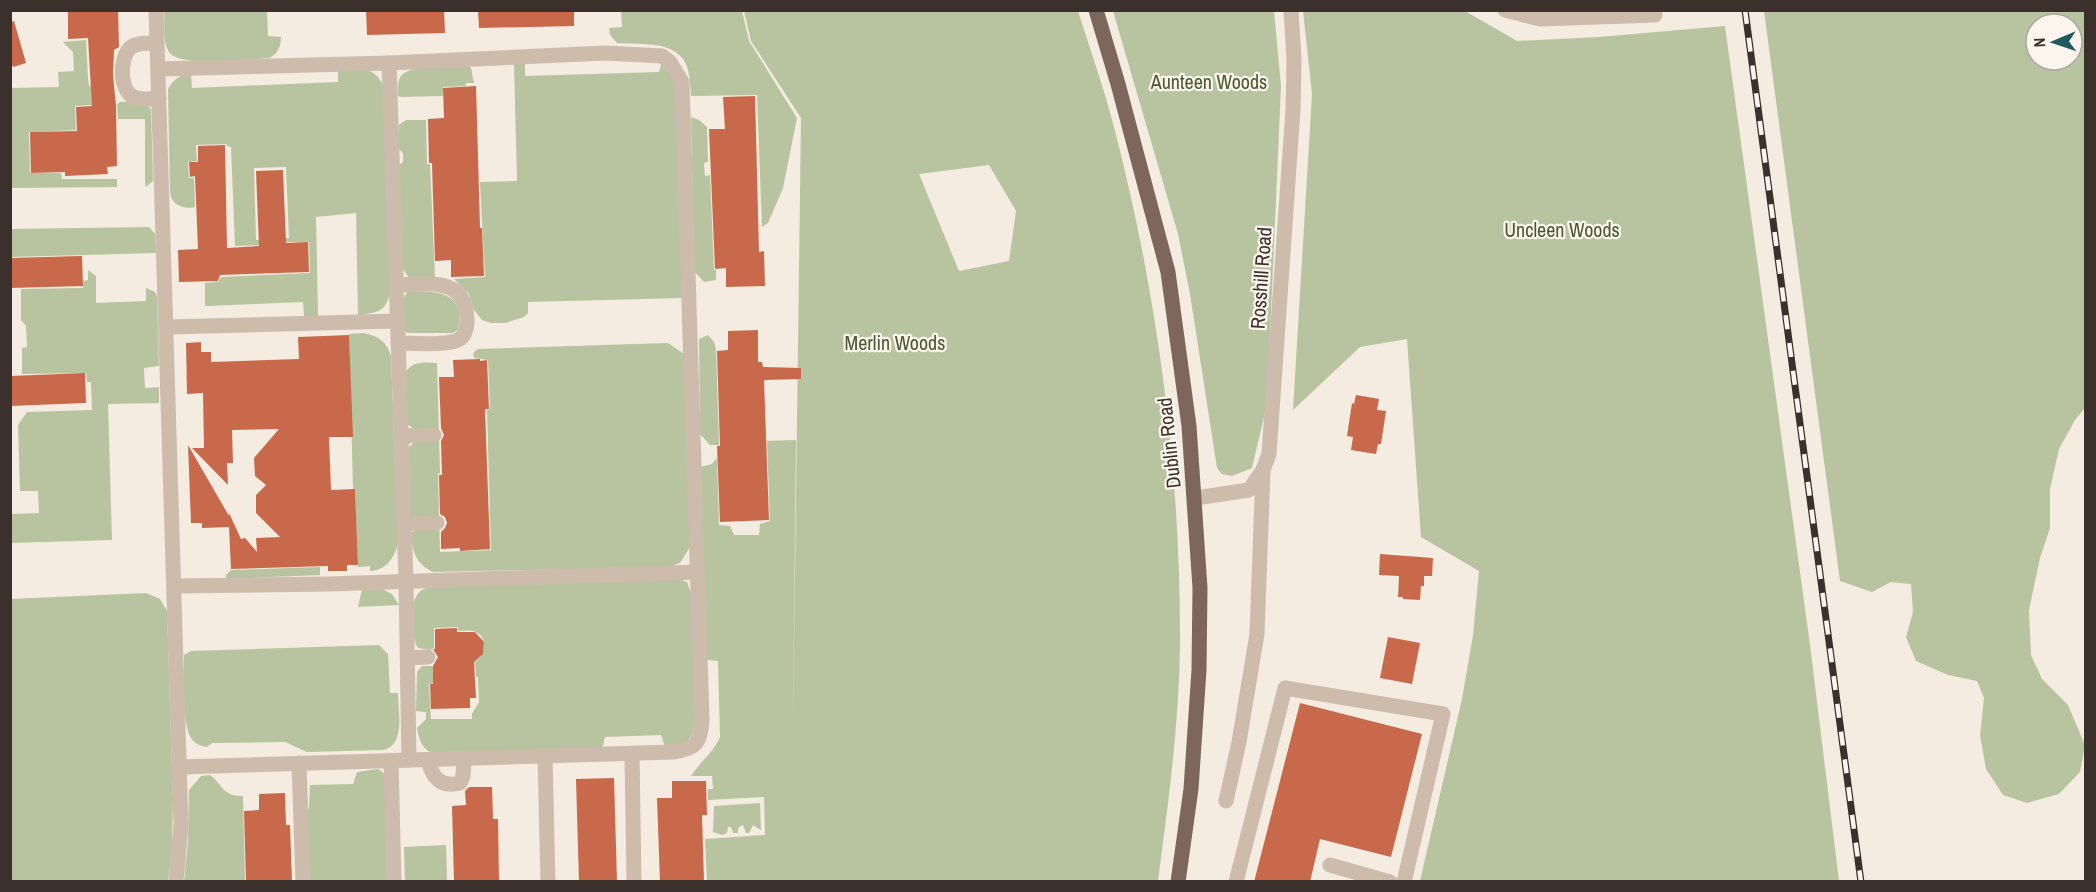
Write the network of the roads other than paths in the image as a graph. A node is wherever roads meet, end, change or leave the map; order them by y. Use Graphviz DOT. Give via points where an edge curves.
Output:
graph roads {
  1 [pos="156,10"];
  2 [pos="1096,10"];
  3 [pos="1291,10"];
  4 [pos="1505,10"];
  5 [pos="1655,15"];
  6 [pos="158,43"];
  7 [pos="389,63"];
  8 [pos="159,69"];
  9 [pos="159,98"];
  10 [pos="396,285"];
  11 [pos="397,321"];
  12 [pos="167,327"];
  13 [pos="398,343"];
  14 [pos="434,435"];
  15 [pos="401,436"];
  16 [pos="1263,470"];
  17 [pos="1196,498"];
  18 [pos="436,523"];
  19 [pos="404,524"];
  20 [pos="697,572"];
  21 [pos="406,582"];
  22 [pos="174,586"];
  23 [pos="428,657"];
  24 [pos="408,658"];
  25 [pos="632,753"];
  26 [pos="545,756"];
  27 [pos="464,759"];
  28 [pos="410,760"];
  29 [pos="428,760"];
  30 [pos="391,761"];
  31 [pos="299,763"];
  32 [pos="180,767"];
  33 [pos="1226,801"];
  34 [pos="1330,865"];
  35 [pos="176,882"];
  36 [pos="303,882"];
  37 [pos="394,882"];
  38 [pos="548,882"];
  39 [pos="634,882"];
  40 [pos="1178,882"];
  41 [pos="1236,882"];
  42 [pos="1390,882"];
  43 [pos="1404,882"];
  1 -- 6 [label="street"];
  2 -- 17 [label="main road, Dublin Road" via="1168,272"];
  3 -- 16 [label="street, Rosshill Road" via="1293,100 1289,177 1269,454"];
  4 -- 5 [label="street" via="1540,19"];
  6 -- 8 [label="street"];
  6 -- 9 [label="street" via="129,49 123,69 124,88 130,95"];
  7 -- 8 [label="street"];
  7 -- 10 [label="street"];
  7 -- 20 [label="street" via="605,53 662,56 677,71 682,82"];
  8 -- 9 [label="street"];
  9 -- 12 [label="street"];
  10 -- 11 [label="street"];
  10 -- 13 [label="street" via="452,288 466,305 467,319 466,331 460,339"];
  11 -- 12 [label="street"];
  11 -- 13 [label="street"];
  12 -- 22 [label="street"];
  13 -- 15 [label="street"];
  14 -- 15 [label="street"];
  15 -- 19 [label="street"];
  16 -- 17 [label="street, Rosshill Road" via="1249,490"];
  16 -- 33 [label="street" via="1257,634"];
  17 -- 40 [label="main road, Dublin Road" via="1199,670 1191,789"];
  18 -- 19 [label="street"];
  19 -- 21 [label="street"];
  20 -- 21 [label="street"];
  20 -- 25 [label="street" via="702,732 698,742 684,751"];
  21 -- 22 [label="street"];
  21 -- 24 [label="street"];
  22 -- 32 [label="street"];
  23 -- 24 [label="street"];
  24 -- 28 [label="street"];
  25 -- 26 [label="street"];
  25 -- 39 [label="street"];
  26 -- 27 [label="street"];
  26 -- 38 [label="street"];
  27 -- 29 [label="street"];
  27 -- 29 [label="street" via="463,776 460,783 453,785 436,780"];
  28 -- 29 [label="street"];
  28 -- 30 [label="street"];
  30 -- 31 [label="street"];
  30 -- 37 [label="street"];
  31 -- 32 [label="street"];
  31 -- 36 [label="street"];
  32 -- 35 [label="street" via="181,825"];
  34 -- 42 [label="street"];
  41 -- 43 [label="street" via="1285,688 1443,714"];
}
